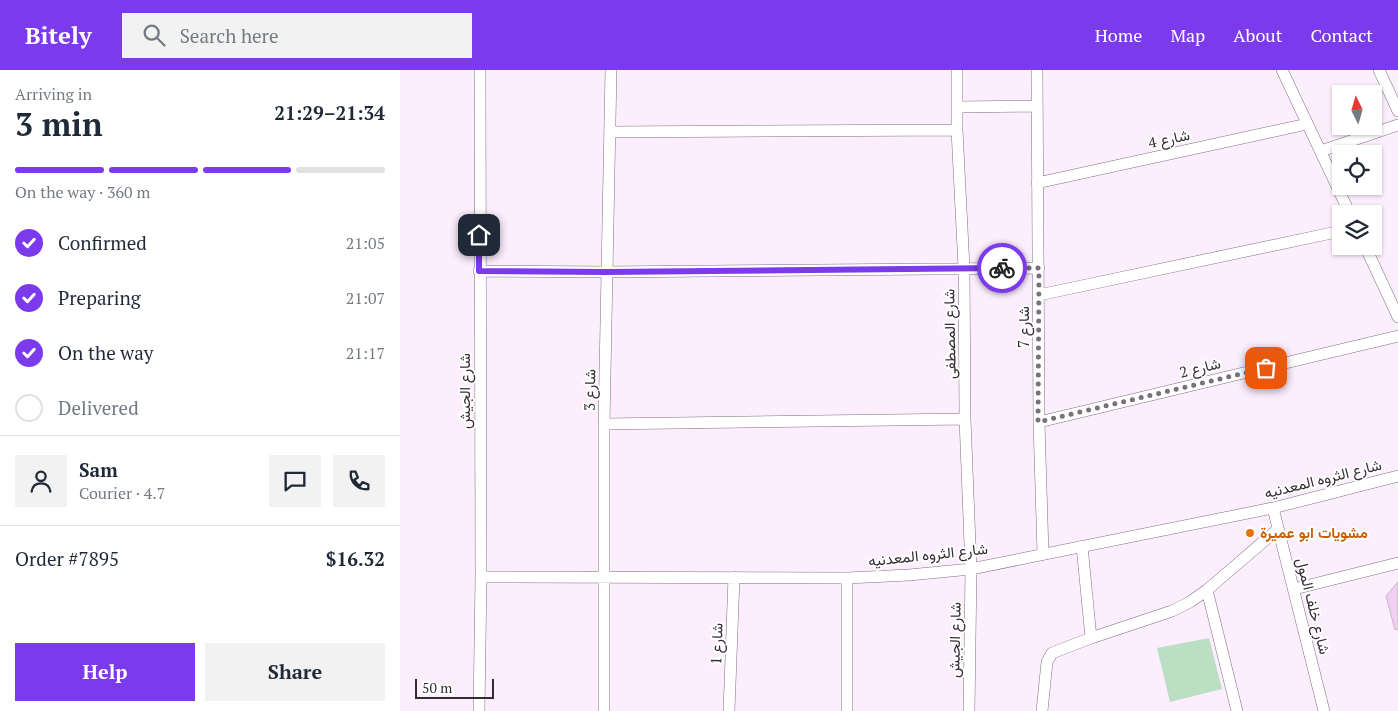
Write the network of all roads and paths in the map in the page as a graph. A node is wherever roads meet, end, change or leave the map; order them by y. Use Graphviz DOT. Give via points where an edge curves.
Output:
graph roads {
  1 [pos="480,70"];
  2 [pos="611,70"];
  3 [pos="957,70"];
  4 [pos="1037,70"];
  5 [pos="1282,70"];
  6 [pos="1378,70"];
  7 [pos="1037,106"];
  8 [pos="957,107"];
  9 [pos="1398,111"];
  10 [pos="1308,124"];
  11 [pos="1398,125"];
  12 [pos="957,130"];
  13 [pos="610,132"];
  14 [pos="1321,151"];
  15 [pos="1037,183"];
  16 [pos="1346,205"];
  17 [pos="1332,233"];
  18 [pos="1369,255"];
  19 [pos="964,268"];
  20 [pos="1039,268"];
  21 [pos="479,271"];
  22 [pos="606,272"];
  23 [pos="1039,296"];
  24 [pos="1398,317"];
  25 [pos="1398,336"];
  26 [pos="965,419"];
  27 [pos="1038,422"];
  28 [pos="604,424"];
  29 [pos="1398,476"];
  30 [pos="1273,508"];
  31 [pos="1278,529"];
  32 [pos="1082,546"];
  33 [pos="1043,554"];
  34 [pos="1398,563"];
  35 [pos="971,569"];
  36 [pos="481,577"];
  37 [pos="604,577"];
  38 [pos="734,578"];
  39 [pos="847,578"];
  40 [pos="1294,589"];
  41 [pos="1207,590"];
  42 [pos="1091,638"];
  43 [pos="479,711"];
  44 [pos="604,711"];
  45 [pos="730,711"];
  46 [pos="847,711"];
  47 [pos="969,711"];
  48 [pos="1042,711"];
  49 [pos="1236,711"];
  50 [pos="1324,711"];
  1 -- 21 [label="street, شارع الجيش"];
  2 -- 13 [label="street, شارع 3"];
  3 -- 8 [label="street, شارع المصطفى"];
  4 -- 7 [label="street, شارع 7"];
  5 -- 10 [label="street"];
  6 -- 9 [label="street"];
  7 -- 8 [label="street"];
  7 -- 15 [label="street, شارع 7"];
  8 -- 12 [label="street, شارع المصطفى"];
  10 -- 14 [label="street"];
  10 -- 15 [label="street, شارع 4"];
  11 -- 14 [label="street"];
  12 -- 13 [label="street"];
  12 -- 19 [label="street, شارع المصطفى"];
  13 -- 22 [label="street, شارع 3"];
  14 -- 16 [label="street"];
  15 -- 20 [label="street, شارع 7"];
  17 -- 23 [label="street"];
  18 -- 24 [label="street"];
  19 -- 20 [label="street"];
  19 -- 22 [label="street"];
  19 -- 26 [label="street, شارع المصطفى"];
  20 -- 23 [label="street, شارع 7"];
  21 -- 22 [label="street"];
  21 -- 36 [label="street, شارع الجيش"];
  22 -- 28 [label="street, شارع 3"];
  23 -- 27 [label="street, شارع 7"];
  25 -- 27 [label="street, شارع 2"];
  26 -- 28 [label="street"];
  26 -- 35 [label="street, شارع المصطفى"];
  27 -- 33 [label="street, شارع 7"];
  28 -- 37 [label="street, شارع 3"];
  29 -- 30 [label="street, شارع الثروه المعدنيه"];
  30 -- 31 [label="street, شارع خلف المول"];
  30 -- 32 [label="street, شارع الثروه المعدنيه"];
  31 -- 40 [label="street, شارع خلف المول"];
  31 -- 41 [label="street"];
  32 -- 33 [label="street, شارع الثروه المعدنيه"];
  32 -- 42 [label="street"];
  33 -- 35 [label="street, شارع الثروه المعدنيه"];
  34 -- 40 [label="street"];
  35 -- 39 [label="street, شارع الثروه المعدنيه"];
  35 -- 47 [label="street, شارع الجيش"];
  36 -- 37 [label="street, شارع الثروه المعدنيه"];
  36 -- 43 [label="street, شارع الجيش"];
  37 -- 38 [label="street, شارع الثروه المعدنيه"];
  37 -- 44 [label="street, شارع 3"];
  38 -- 39 [label="street, شارع الثروه المعدنيه"];
  38 -- 45 [label="street, شارع 1"];
  39 -- 46 [label="street"];
  40 -- 50 [label="street, شارع خلف المول"];
  41 -- 42 [label="street" via="1172,611"];
  41 -- 49 [label="street"];
  42 -- 48 [label="street" via="1049,656"];
}
